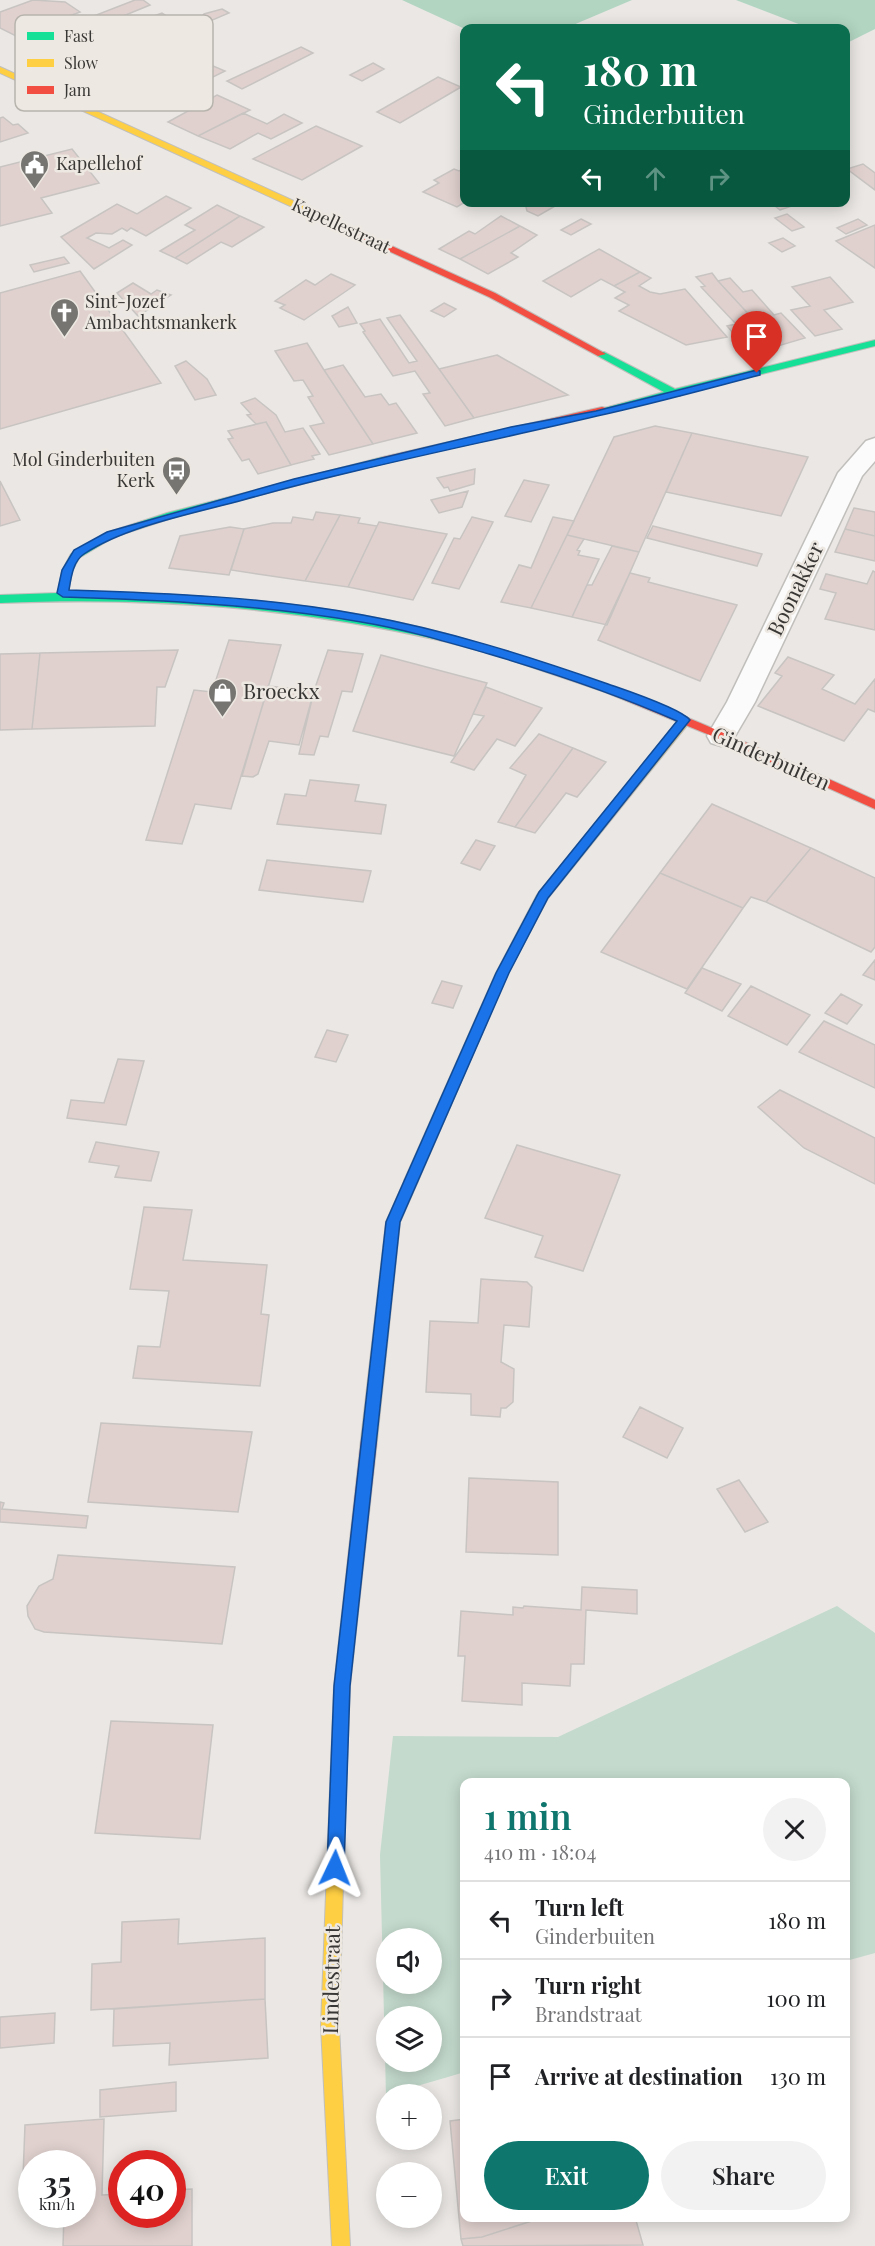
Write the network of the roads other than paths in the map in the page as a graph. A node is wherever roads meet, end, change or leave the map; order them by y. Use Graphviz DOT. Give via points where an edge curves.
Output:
graph roads {
  1 [pos="88,111"];
  2 [pos="873,345"];
  3 [pos="676,394"];
  4 [pos="875,446"];
  5 [pos="63,593"];
  6 [pos="0,599"];
  7 [pos="684,720"];
  8 [pos="721,736"];
  9 [pos="875,805"];
  10 [pos="341,2246"];
  1 -- 3 [label="street, Kapellestraat" via="492,295"];
  2 -- 3 [label="street"];
  3 -- 5 [label="street" via="294,482 111,534 78,553 67,570"];
  4 -- 8 [label="street, Boonakker" via="851,473"];
  5 -- 6 [label="street, Ginderbuiten"];
  5 -- 7 [label="street, Ginderbuiten" via="276,606 363,618 524,659"];
  7 -- 8 [label="street, Ginderbuiten"];
  7 -- 10 [label="street, Lindestraat" via="543,895 502,973 393,1222 342,1686 330,2026"];
  8 -- 9 [label="street, Ginderbuiten"];
}
